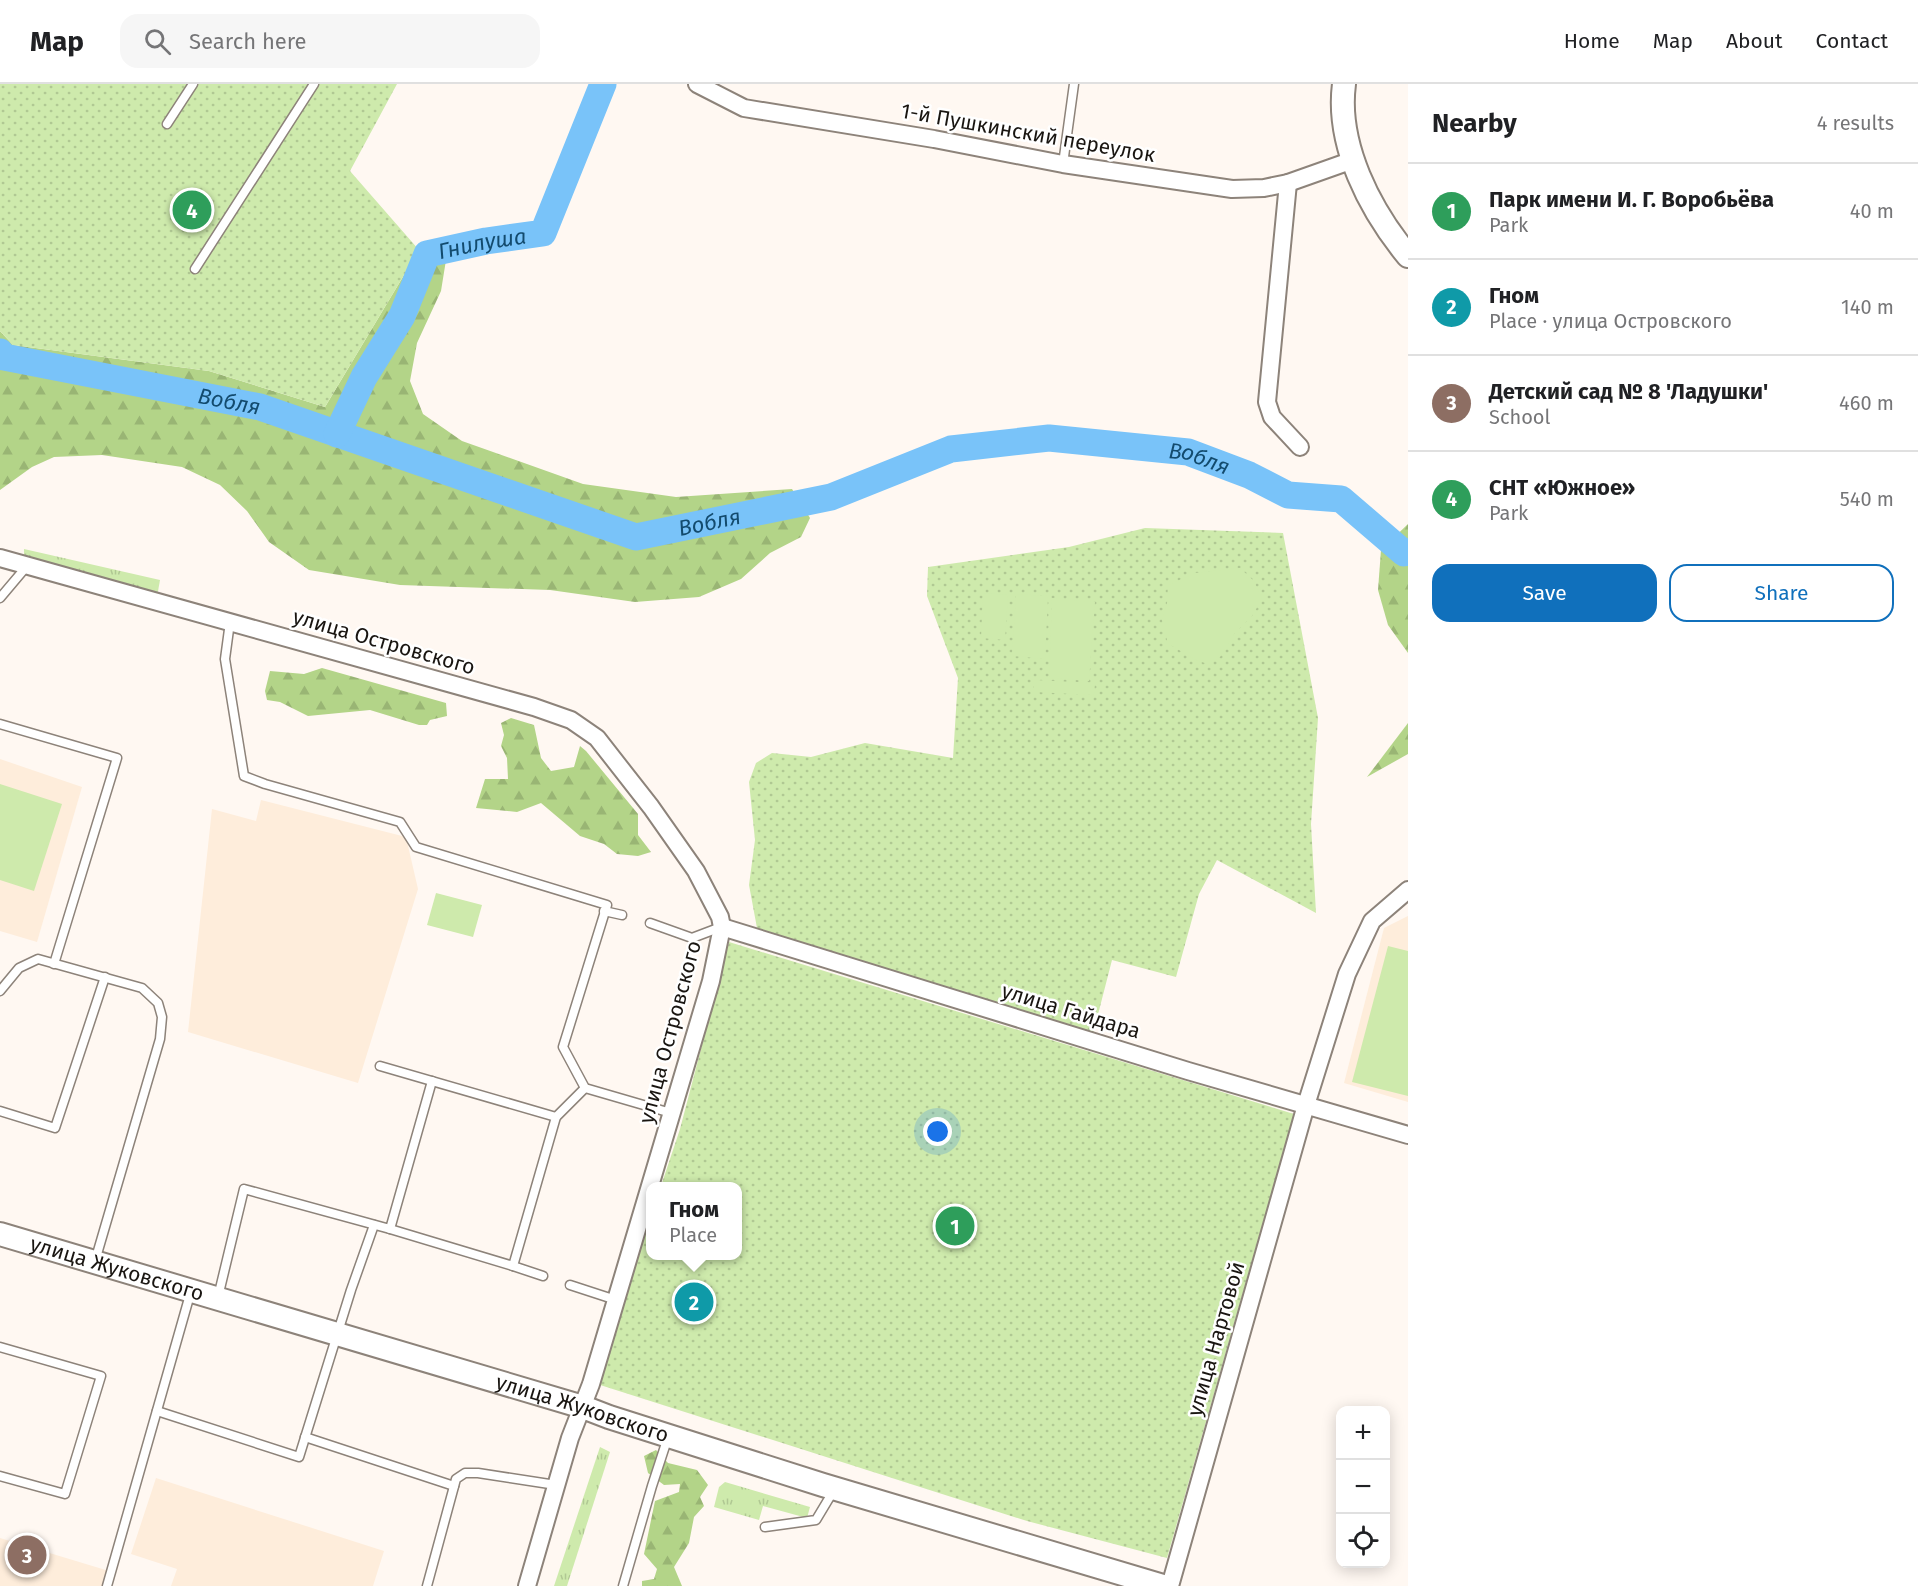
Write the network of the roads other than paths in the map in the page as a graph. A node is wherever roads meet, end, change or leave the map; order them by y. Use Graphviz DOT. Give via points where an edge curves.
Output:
graph roads {
  1 [pos="193,84"];
  2 [pos="314,84"];
  3 [pos="697,84"];
  4 [pos="1074,84"];
  5 [pos="1344,84"];
  6 [pos="167,124"];
  7 [pos="1353,160"];
  8 [pos="1063,164"];
  9 [pos="1288,183"];
  10 [pos="1408,256"];
  11 [pos="195,269"];
  12 [pos="1300,447"];
  13 [pos="0,558"];
  14 [pos="27,566"];
  15 [pos="0,598"];
  16 [pos="230,622"];
  17 [pos="0,724"];
  18 [pos="1408,890"];
  19 [pos="604,911"];
  20 [pos="622,915"];
  21 [pos="650,923"];
  22 [pos="722,927"];
  23 [pos="54,964"];
  24 [pos="105,977"];
  25 [pos="0,991"];
  26 [pos="380,1066"];
  27 [pos="432,1081"];
  28 [pos="585,1088"];
  29 [pos="1306,1105"];
  30 [pos="0,1111"];
  31 [pos="672,1113"];
  32 [pos="556,1117"];
  33 [pos="1408,1134"];
  34 [pos="651,1182"];
  35 [pos="646,1200"];
  36 [pos="374,1225"];
  37 [pos="390,1229"];
  38 [pos="0,1234"];
  39 [pos="95,1262"];
  40 [pos="513,1266"];
  41 [pos="543,1276"];
  42 [pos="570,1285"];
  43 [pos="191,1291"];
  44 [pos="217,1298"];
  45 [pos="616,1300"];
  46 [pos="338,1334"];
  47 [pos="0,1347"];
  48 [pos="583,1407"];
  49 [pos="157,1411"];
  50 [pos="669,1435"];
  51 [pos="305,1437"];
  52 [pos="0,1476"];
  53 [pos="556,1485"];
  54 [pos="454,1486"];
  55 [pos="835,1489"];
  56 [pos="765,1527"];
  57 [pos="107,1586"];
  58 [pos="426,1586"];
  59 [pos="527,1586"];
  60 [pos="623,1586"];
  61 [pos="1163,1586"];
  62 [pos="1170,1586"];
  1 -- 6 [label="lane"];
  2 -- 11 [label="lane"];
  3 -- 8 [label="street, 1-й Пушкинский переулок" via="744,108"];
  4 -- 8 [label="lane"];
  5 -- 7 [label="street" via="1345,125"];
  7 -- 9 [label="street, 1-й Пушкинский переулок"];
  7 -- 10 [label="street" via="1389,233"];
  8 -- 9 [label="street, 1-й Пушкинский переулок" via="1232,189"];
  9 -- 12 [label="street" via="1267,402 1272,417"];
  13 -- 14 [label="street, улица Островского"];
  14 -- 15 [label="lane"];
  14 -- 16 [label="street, улица Островского"];
  16 -- 19 [label="lane" via="225,659 244,776 400,822 416,847 607,905"];
  16 -- 22 [label="street, улица Островского" via="571,720 597,738 651,807 696,871"];
  17 -- 23 [label="lane" via="117,758"];
  18 -- 29 [label="street, улица Нартовой" via="1372,921 1347,974"];
  19 -- 20 [label="lane"];
  19 -- 28 [label="lane" via="563,1047"];
  21 -- 22 [label="lane" via="692,938"];
  22 -- 29 [label="street, улица Гайдара"];
  22 -- 31 [label="street, улица Островского" via="711,981"];
  23 -- 24 [label="lane"];
  23 -- 25 [label="lane" via="38,959 19,968"];
  24 -- 30 [label="lane" via="55,1128"];
  24 -- 39 [label="lane" via="142,987 158,1003 162,1017 160,1039"];
  26 -- 27 [label="lane"];
  27 -- 32 [label="lane"];
  27 -- 37 [label="lane"];
  28 -- 31 [label="lane"];
  28 -- 32 [label="lane"];
  29 -- 33 [label="street, улица Гайдара"];
  29 -- 62 [label="street, улица Нартовой"];
  31 -- 34 [label="street, улица Островского"];
  32 -- 40 [label="lane"];
  35 -- 45 [label="street, улица Островского"];
  36 -- 37 [label="lane"];
  36 -- 44 [label="lane" via="244,1190"];
  36 -- 46 [label="lane"];
  37 -- 40 [label="lane"];
  38 -- 39 [label="street, улица Жуковского"];
  39 -- 43 [label="street, улица Жуковского"];
  40 -- 41 [label="lane"];
  42 -- 45 [label="lane"];
  43 -- 44 [label="street, улица Жуковского"];
  43 -- 49 [label="lane"];
  44 -- 46 [label="street, улица Жуковского"];
  45 -- 48 [label="street, улица Островского"];
  46 -- 48 [label="street, улица Жуковского"];
  46 -- 51 [label="lane"];
  47 -- 52 [label="lane" via="101,1376 64,1494"];
  48 -- 50 [label="street, улица Жуковского"];
  48 -- 53 [label="street, улица Островского"];
  49 -- 51 [label="lane" via="299,1457"];
  49 -- 57 [label="lane"];
  50 -- 55 [label="street, улица Жуковского"];
  50 -- 60 [label="lane"];
  51 -- 54 [label="lane"];
  53 -- 54 [label="lane" via="465,1473"];
  53 -- 59 [label="street, улица Островского"];
  54 -- 58 [label="lane"];
  55 -- 56 [label="lane" via="816,1520"];
  55 -- 61 [label="street, улица Жуковского"];
}
